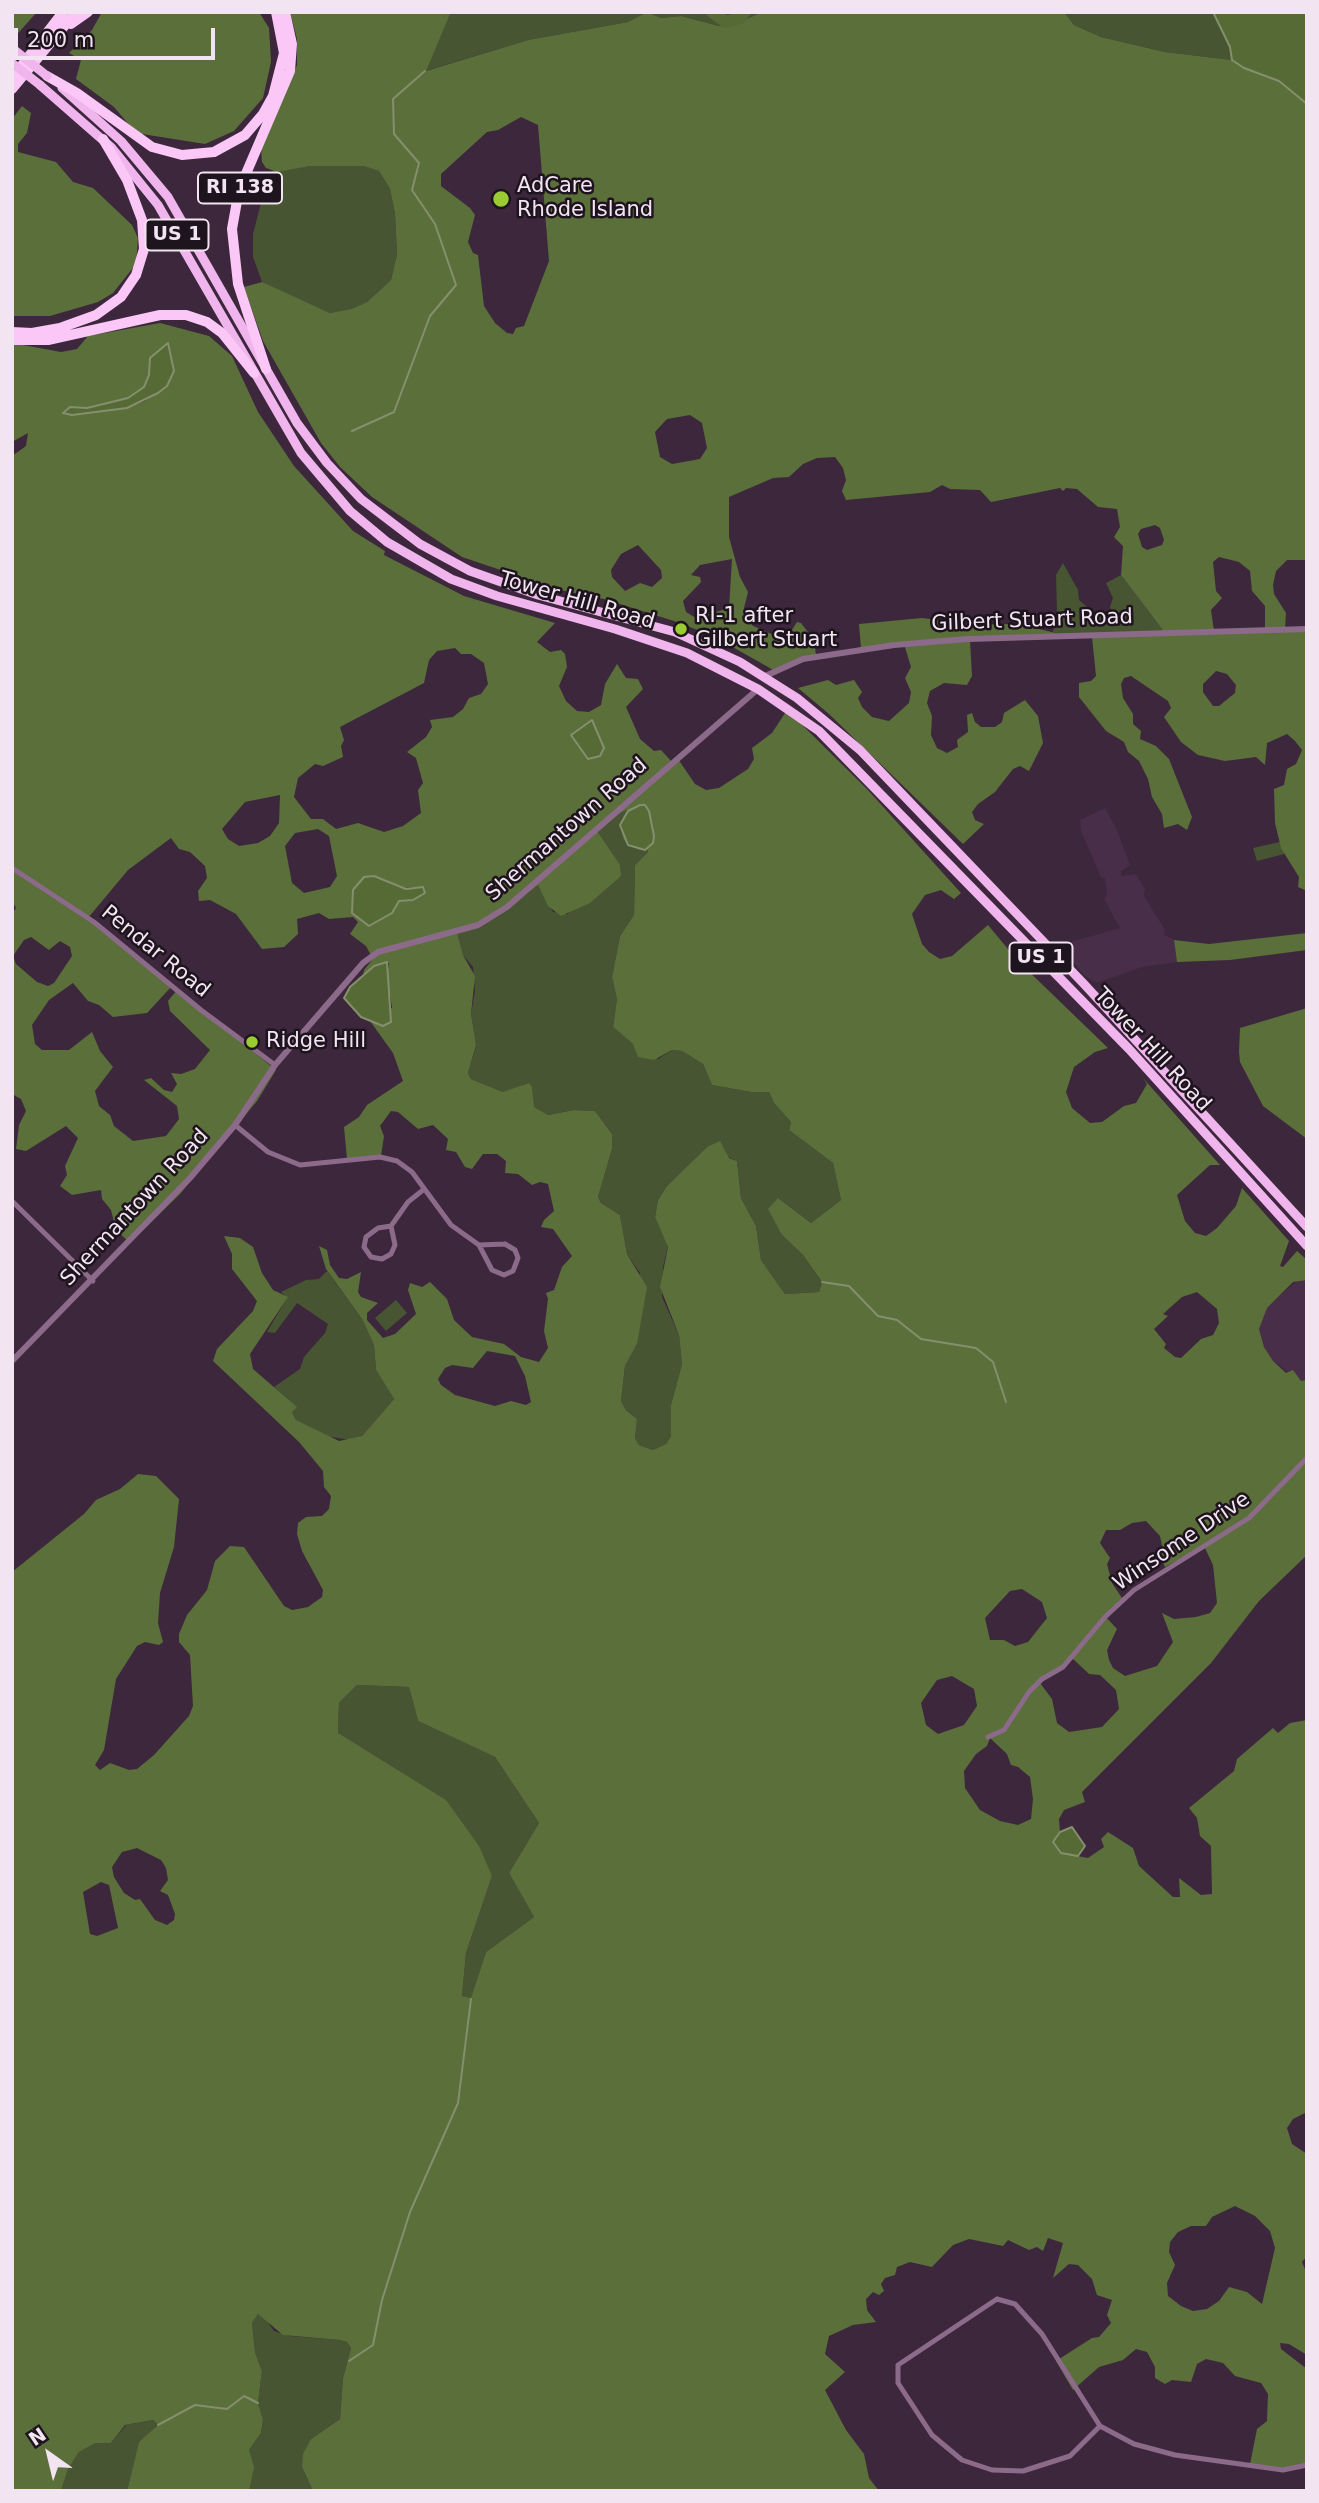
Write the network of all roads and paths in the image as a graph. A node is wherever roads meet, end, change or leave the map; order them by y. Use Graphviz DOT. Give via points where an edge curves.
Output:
graph roads {
  1 [pos="63,12"];
  2 [pos="76,12"];
  3 [pos="88,12"];
  4 [pos="276,12"];
  5 [pos="285,12"];
  6 [pos="54,37"];
  7 [pos="12,48"];
  8 [pos="12,63"];
  9 [pos="47,76"];
  10 [pos="12,78"];
  11 [pos="12,89"];
  12 [pos="103,139"];
  13 [pos="12,332"];
  14 [pos="12,340"];
  15 [pos="265,369"];
  16 [pos="254,373"];
  17 [pos="1307,629"];
  18 [pos="763,677"];
  19 [pos="758,689"];
  20 [pos="12,868"];
  21 [pos="1015,932"];
  22 [pos="275,1065"];
  23 [pos="1177,1085"];
  24 [pos="235,1125"];
  25 [pos="423,1190"];
  26 [pos="12,1201"];
  27 [pos="391,1226"];
  28 [pos="1307,1227"];
  29 [pos="479,1245"];
  30 [pos="1307,1247"];
  31 [pos="93,1280"];
  32 [pos="12,1361"];
  33 [pos="1307,1458"];
  34 [pos="988,1737"];
  35 [pos="1100,2426"];
  36 [pos="1307,2465"];
  1 -- 10 [label="highway"];
  2 -- 6 [label="highway"];
  3 -- 6 [label="highway"];
  4 -- 9 [label="highway" via="284,53 276,87 252,128 214,152 182,155 152,147"];
  5 -- 15 [label="highway, RI 138" via="292,44 290,71 239,190 232,229 237,284"];
  6 -- 11 [label="highway"];
  7 -- 9 [label="highway, Tower Hill Road / US 1, bridge"];
  8 -- 12 [label="highway, Tower Hill Road / US 1, bridge"];
  9 -- 15 [label="highway, Tower Hill Road / US 1" via="104,123 153,178 181,218"];
  12 -- 13 [label="highway" via="140,212 144,250 136,275 121,297 96,315 60,328"];
  12 -- 16 [label="highway, Tower Hill Road / US 1" via="144,185 172,226"];
  14 -- 16 [label="highway" via="48,340 160,315 186,315 222,333"];
  15 -- 18 [label="highway, Tower Hill Road / US 1" via="327,463 380,515 420,544 514,588 675,632"];
  16 -- 19 [label="highway, Tower Hill Road / US 1" via="316,473 350,511 407,556 486,593 687,653"];
  17 -- 18 [label="street, Gilbert Stuart Road" via="894,645 803,659"];
  18 -- 23 [label="highway, Tower Hill Road / US 1" via="797,698 860,750"];
  19 -- 21 [label="highway, Tower Hill Road / US 1" via="844,754"];
  19 -- 22 [label="street, Shermantown Road" via="507,907 478,925 378,952 363,963"];
  20 -- 22 [label="street, Pendar Road" via="93,922"];
  21 -- 23 [label="highway" via="1024,933 1147,1061"];
  21 -- 30 [label="highway, Tower Hill Road / US 1" via="1129,1049"];
  22 -- 24 [label="street, Shermantown Road"];
  23 -- 28 [label="highway, Tower Hill Road / US 1"];
  24 -- 25 [label="street" via="268,1152 299,1165 388,1158 412,1172"];
  24 -- 31 [label="street, Shermantown Road"];
  25 -- 27 [label="street"];
  25 -- 29 [label="street" via="451,1225"];
  26 -- 31 [label="street"];
  27 -- 27 [label="street" via="366,1237 364,1247 370,1257 382,1259 391,1254 395,1245"];
  29 -- 29 [label="street" via="511,1247 518,1258 516,1267 504,1275 496,1273"];
  31 -- 32 [label="street, Shermantown Road"];
  33 -- 34 [label="street, Winsome Drive" via="1249,1518 1134,1590 1063,1667 1034,1686 1004,1730"];
  35 -- 35 [label="street" via="1042,2334 1015,2304 997,2299 898,2365 898,2383 932,2435 962,2460 992,2470 1023,2471 1070,2456"];
  35 -- 36 [label="street" via="1134,2444 1175,2455 1283,2470"];
}
